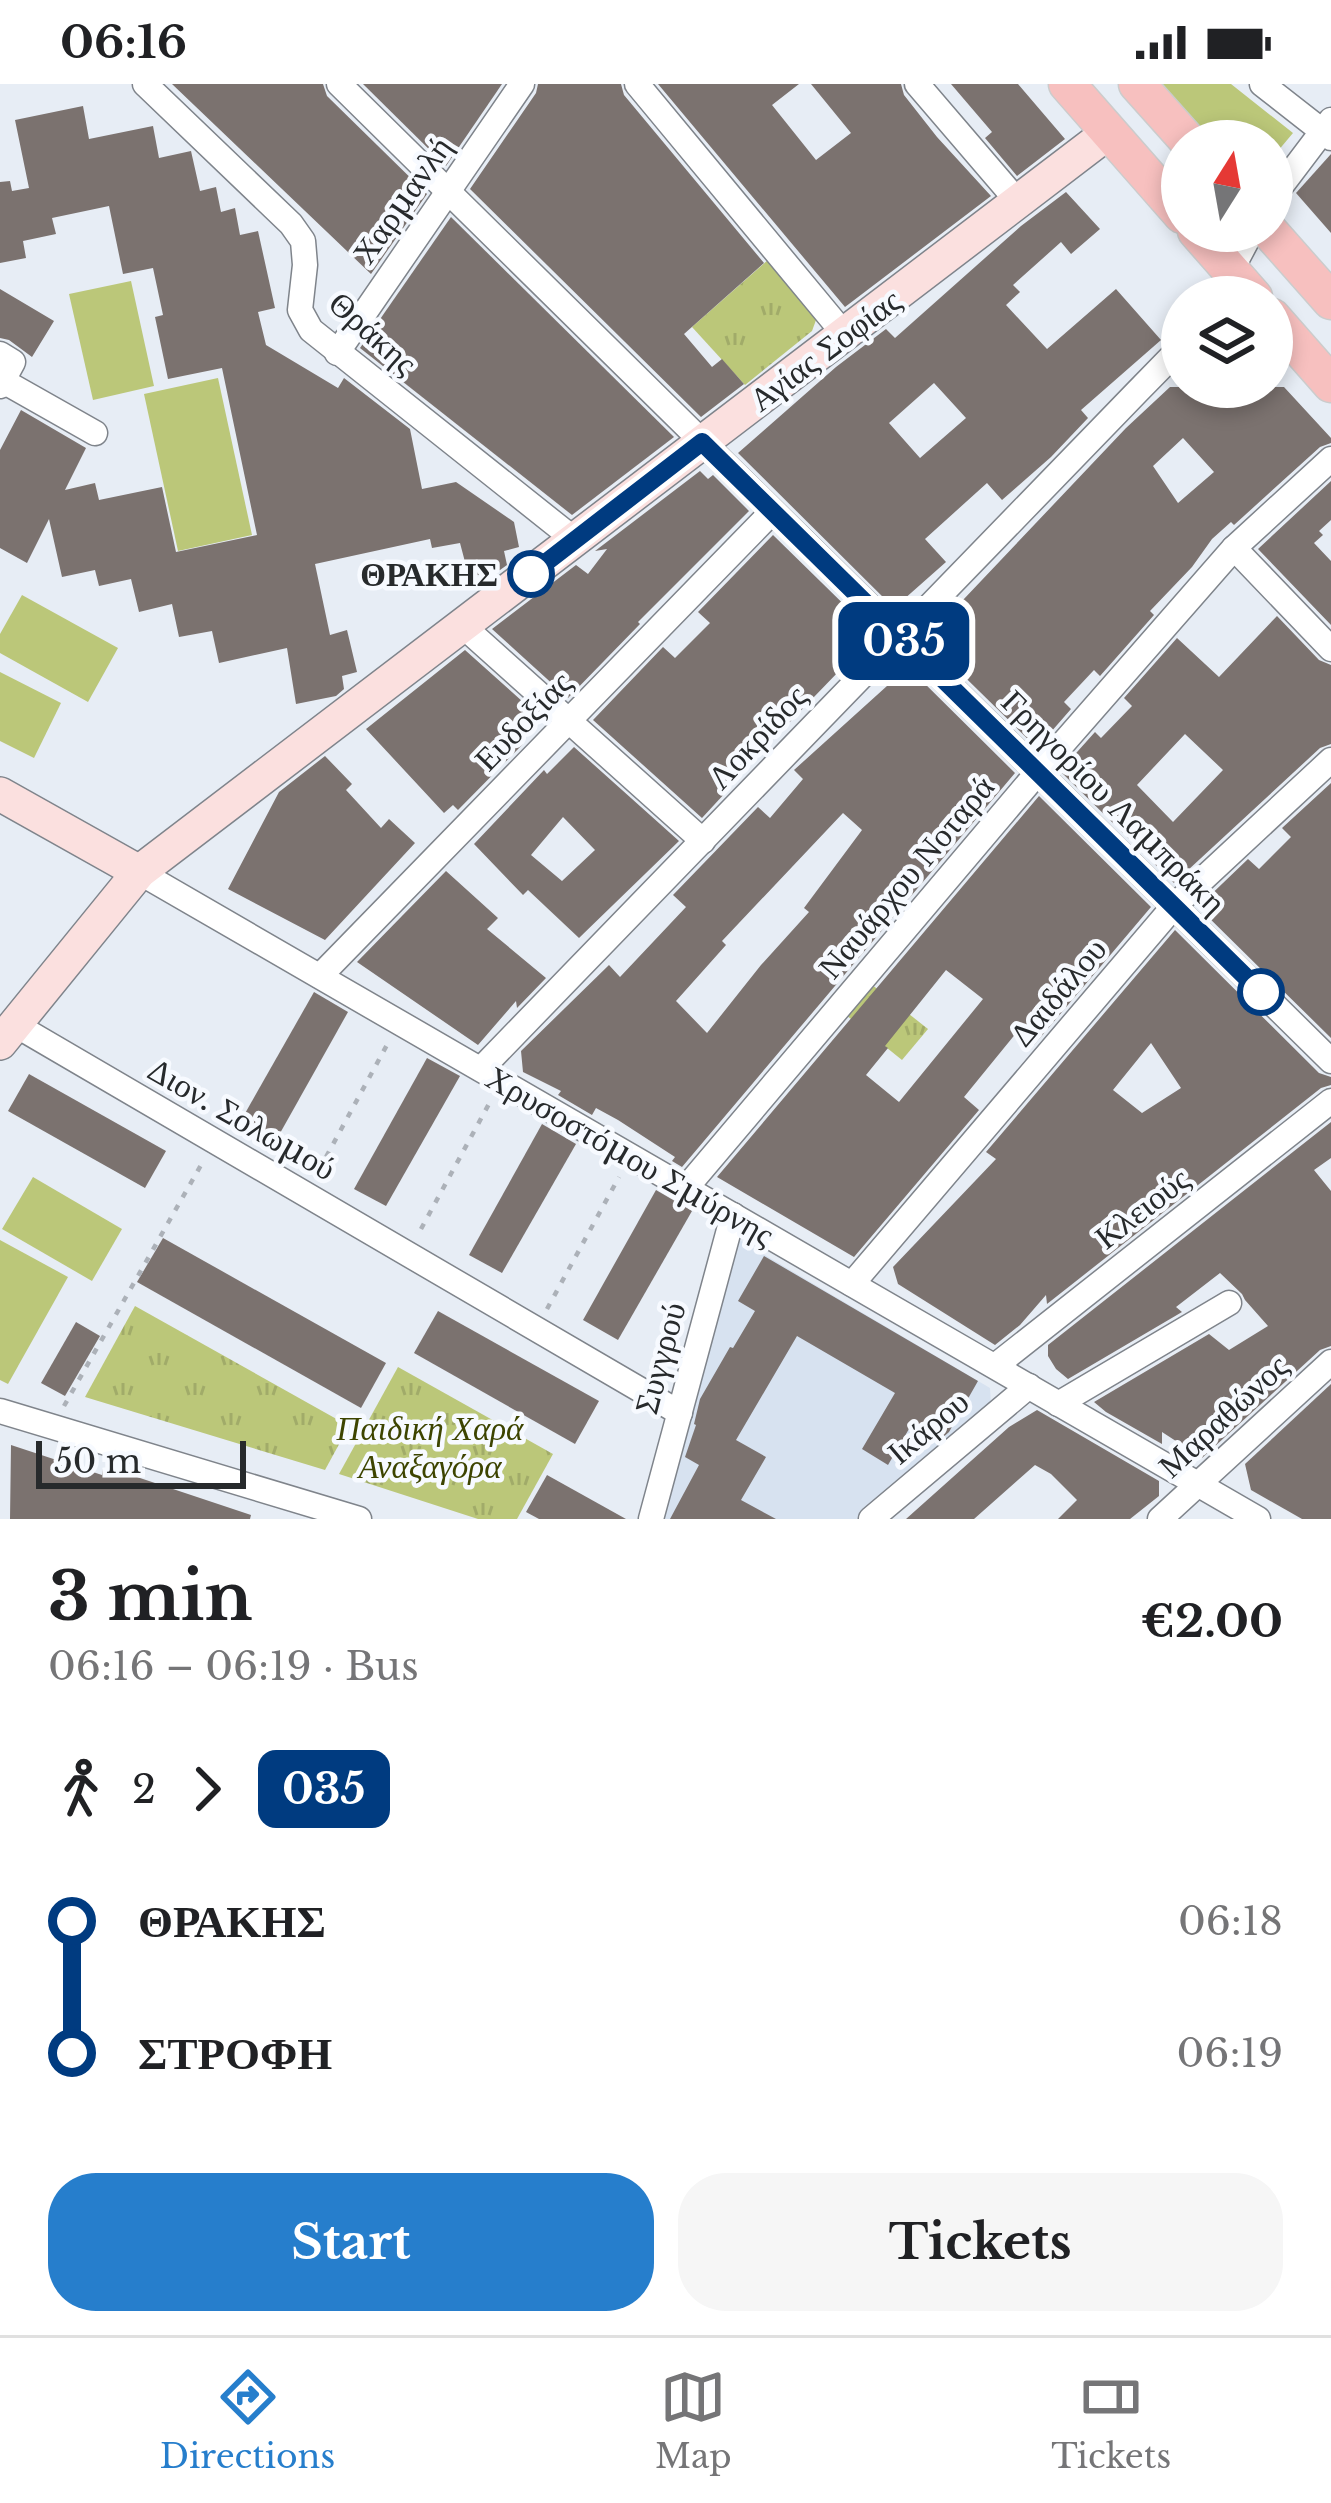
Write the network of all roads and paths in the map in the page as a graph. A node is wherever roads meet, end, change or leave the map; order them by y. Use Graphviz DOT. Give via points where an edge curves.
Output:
graph roads {
  1 [pos="146,84"];
  2 [pos="339,84"];
  3 [pos="522,84"];
  4 [pos="637,84"];
  5 [pos="917,84"];
  6 [pos="1066,84"];
  7 [pos="1137,84"];
  8 [pos="1262,84"];
  9 [pos="1169,120"];
  10 [pos="1328,130"];
  11 [pos="1109,133"];
  12 [pos="1293,172"];
  13 [pos="1161,191"];
  14 [pos="448,192"];
  15 [pos="1019,203"];
  16 [pos="1288,252"];
  17 [pos="1331,301"];
  18 [pos="845,335"];
  19 [pos="1293,341"];
  20 [pos="337,353"];
  21 [pos="1161,367"];
  22 [pos="4,371"];
  23 [pos="1331,384"];
  24 [pos="95,433"];
  25 [pos="702,442"];
  26 [pos="1331,459"];
  27 [pos="772,512"];
  28 [pos="575,540"];
  29 [pos="1234,548"];
  30 [pos="463,626"];
  31 [pos="898,635"];
  32 [pos="1331,649"];
  33 [pos="569,722"];
  34 [pos="1331,760"];
  35 [pos="1038,772"];
  36 [pos="0,794"];
  37 [pos="704,841"];
  38 [pos="139,872"];
  39 [pos="1174,906"];
  40 [pos="320,976"];
  41 [pos="400,1023"];
  42 [pos="7,1034"];
  43 [pos="1331,1061"];
  44 [pos="491,1075"];
  45 [pos="1331,1101"];
  46 [pos="214,1142"];
  47 [pos="631,1156"];
  48 [pos="686,1188"];
  49 [pos="305,1195"];
  50 [pos="733,1215"];
  51 [pos="407,1254"];
  52 [pos="852,1284"];
  53 [pos="1229,1303"];
  54 [pos="536,1329"];
  55 [pos="1331,1362"];
  56 [pos="995,1366"];
  57 [pos="1028,1386"];
  58 [pos="1058,1403"];
  59 [pos="0,1411"];
  60 [pos="680,1413"];
  61 [pos="52,1426"];
  62 [pos="1198,1484"];
  63 [pos="359,1519"];
  64 [pos="651,1519"];
  65 [pos="871,1519"];
  66 [pos="1160,1519"];
  67 [pos="1258,1519"];
  1 -- 20 [label="street, Θράκης" via="303,241 299,310"];
  2 -- 14 [label="street, Γρηγορίου Λαμπράκη"];
  3 -- 14 [label="street, Χαρμανλή"];
  4 -- 18 [label="street"];
  5 -- 15 [label="street"];
  6 -- 11 [label="main road"];
  7 -- 9 [label="main road"];
  8 -- 10 [label="street"];
  10 -- 12 [label="street"];
  11 -- 13 [label="main road"];
  11 -- 15 [label="street, Αγίας Σοφίας"];
  14 -- 20 [label="street, Χαρμανλή"];
  14 -- 25 [label="street, Γρηγορίου Λαμπράκη"];
  15 -- 18 [label="street, Αγίας Σοφίας"];
  16 -- 17 [label="main road"];
  18 -- 25 [label="street, Αγίας Σοφίας"];
  19 -- 23 [label="main road"];
  20 -- 28 [label="street, Θράκης"];
  21 -- 31 [label="street, Λοκρίδος"];
  22 -- 24 [label="street"];
  25 -- 27 [label="street, Γρηγορίου Λαμπράκη"];
  25 -- 28 [label="street, Αγίας Σοφίας"];
  26 -- 29 [label="street, Ναυάρχου Νοταρά"];
  27 -- 31 [label="street, Γρηγορίου Λαμπράκη"];
  27 -- 33 [label="street, Ευδοξίας"];
  28 -- 30 [label="street, Αγίας Σοφίας"];
  29 -- 32 [label="street"];
  29 -- 35 [label="street, Ναυάρχου Νοταρά"];
  30 -- 33 [label="street"];
  30 -- 38 [label="street, Αγίας Σοφίας"];
  31 -- 35 [label="street, Γρηγορίου Λαμπράκη"];
  31 -- 37 [label="street, Λοκρίδος"];
  33 -- 37 [label="street"];
  33 -- 40 [label="street, Ευδοξίας"];
  34 -- 39 [label="street, Δαιδάλου"];
  35 -- 39 [label="street, Γρηγορίου Λαμπράκη"];
  35 -- 48 [label="street, Ναυάρχου Νοταρά"];
  36 -- 38 [label="street, Χρυσοστόμου Σμύρνης"];
  37 -- 44 [label="street, Λοκρίδος"];
  38 -- 40 [label="street, Χρυσοστόμου Σμύρνης"];
  38 -- 42 [label="street, Αγίας Σοφίας"];
  39 -- 43 [label="street, Γρηγορίου Λαμπράκη"];
  39 -- 52 [label="street, Δαιδάλου"];
  40 -- 41 [label="street, Χρυσοστόμου Σμύρνης"];
  41 -- 44 [label="street, Χρυσοστόμου Σμύρνης"];
  41 -- 49 [label="path"];
  42 -- 46 [label="street, Διον. Σολωμού"];
  44 -- 47 [label="street, Χρυσοστόμου Σμύρνης"];
  44 -- 51 [label="path"];
  45 -- 56 [label="street, Κλειούς"];
  46 -- 49 [label="street, Διον. Σολωμού"];
  46 -- 61 [label="path"];
  47 -- 48 [label="street, Χρυσοστόμου Σμύρνης"];
  47 -- 54 [label="path"];
  48 -- 50 [label="street, Χρυσοστόμου Σμύρνης"];
  49 -- 51 [label="street, Διον. Σολωμού"];
  50 -- 52 [label="street, Χρυσοστόμου Σμύρνης"];
  50 -- 60 [label="street, Συγγρού"];
  51 -- 54 [label="street, Διον. Σολωμού"];
  52 -- 56 [label="street, Χρυσοστόμου Σμύρνης"];
  53 -- 58 [label="street"];
  54 -- 60 [label="street, Διον. Σολωμού"];
  55 -- 62 [label="street, Μαραθώνος"];
  56 -- 57 [label="street, Χρυσοστόμου Σμύρνης"];
  57 -- 58 [label="street, Χρυσοστόμου Σμύρνης"];
  57 -- 65 [label="street, Ικάρου"];
  58 -- 62 [label="street, Χρυσοστόμου Σμύρνης"];
  59 -- 61 [label="street"];
  60 -- 64 [label="street, Συγγρού"];
  61 -- 63 [label="street"];
  62 -- 66 [label="street, Μαραθώνος"];
  62 -- 67 [label="street, Χρυσοστόμου Σμύρνης"];
}
